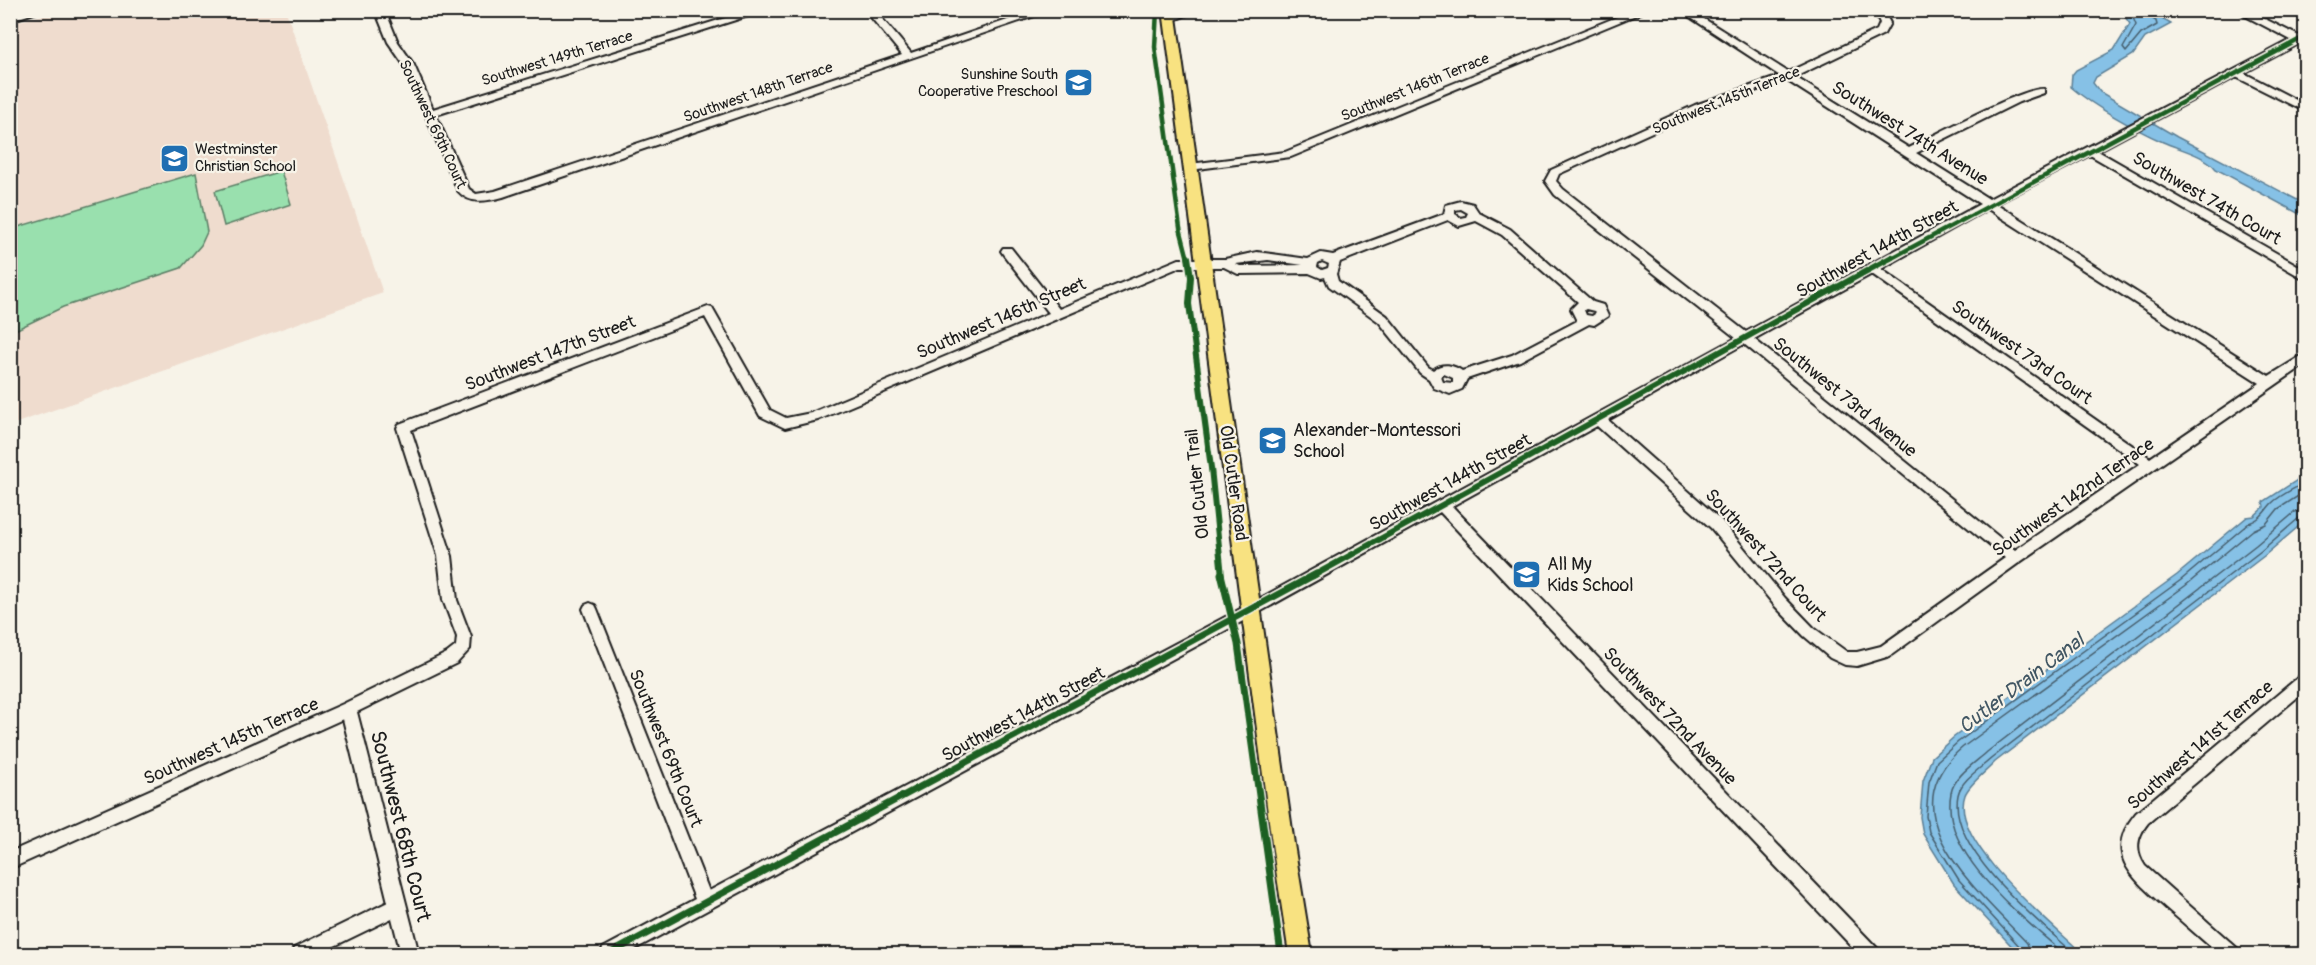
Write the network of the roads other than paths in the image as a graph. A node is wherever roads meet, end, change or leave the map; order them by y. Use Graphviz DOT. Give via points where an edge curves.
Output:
graph roads {
  1 [pos="39,10"];
  2 [pos="763,10"];
  3 [pos="870,10"];
  4 [pos="1048,10"];
  5 [pos="1195,10"];
  6 [pos="1644,10"];
  7 [pos="1683,10"];
  8 [pos="2238,10"];
  9 [pos="380,11"];
  10 [pos="1880,14"];
  11 [pos="1169,15"];
  12 [pos="10,18"];
  13 [pos="2302,38"];
  14 [pos="909,57"];
  15 [pos="2236,73"];
  16 [pos="1786,77"];
  17 [pos="2040,91"];
  18 [pos="2306,109"];
  19 [pos="430,113"];
  20 [pos="2091,151"];
  21 [pos="1908,153"];
  22 [pos="1190,167"];
  23 [pos="1555,172"];
  24 [pos="477,198"];
  25 [pos="1989,204"];
  26 [pos="1007,251"];
  27 [pos="1205,263"];
  28 [pos="1331,267"];
  29 [pos="1873,269"];
  30 [pos="2306,276"];
  31 [pos="708,311"];
  32 [pos="1057,314"];
  33 [pos="1744,339"];
  34 [pos="2306,357"];
  35 [pos="2270,383"];
  36 [pos="1598,418"];
  37 [pos="2151,465"];
  38 [pos="1441,504"];
  39 [pos="2015,558"];
  40 [pos="590,609"];
  41 [pos="1251,610"];
  42 [pos="463,649"];
  43 [pos="1857,659"];
  44 [pos="2306,680"];
  45 [pos="348,709"];
  46 [pos="10,861"];
  47 [pos="705,902"];
  48 [pos="398,906"];
  49 [pos="300,954"];
  50 [pos="410,954"];
  51 [pos="609,954"];
  52 [pos="1301,954"];
  53 [pos="1871,954"];
  54 [pos="2231,954"];
  1 -- 12 [label="street"];
  2 -- 19 [label="street, Southwest 149th Terrace"];
  3 -- 14 [label="street"];
  4 -- 14 [label="street, Southwest 148th Terrace"];
  5 -- 11 [label="street"];
  6 -- 22 [label="street, Southwest 146th Terrace" via="1287,155"];
  7 -- 16 [label="street, Southwest 74th Avenue"];
  8 -- 13 [label="street"];
  9 -- 19 [label="street, Southwest 69th Court"];
  10 -- 16 [label="street, Southwest 145th Terrace" via="1884,26 1878,35"];
  11 -- 22 [label="main road, Old Cutler Road"];
  13 -- 15 [label="street, Southwest 144th Street"];
  14 -- 24 [label="street, Southwest 148th Terrace" via="499,194"];
  15 -- 18 [label="street"];
  15 -- 20 [label="street, Southwest 144th Street"];
  16 -- 21 [label="street, Southwest 74th Avenue"];
  16 -- 23 [label="street, Southwest 145th Terrace" via="1699,107"];
  17 -- 21 [label="street"];
  19 -- 24 [label="street, Southwest 69th Court" via="464,191"];
  20 -- 25 [label="street, Southwest 144th Street"];
  20 -- 30 [label="street, Southwest 74th Court"];
  21 -- 25 [label="street, Southwest 74th Avenue"];
  22 -- 27 [label="main road, Old Cutler Road"];
  23 -- 33 [label="street, Southwest 73rd Avenue" via="1550,181 1559,192"];
  25 -- 29 [label="street, Southwest 144th Street"];
  25 -- 35 [label="street, Southwest 74th Avenue"];
  26 -- 32 [label="street"];
  27 -- 28 [label="street, Southwest 146th Street" via="1226,263 1238,270 1279,271 1311,266 1314,259 1321,257"];
  27 -- 32 [label="street, Southwest 146th Street" via="1179,263"];
  27 -- 41 [label="main road, Old Cutler Road"];
  28 -- 28 [label="street" via="1449,216 1464,222 1474,215 1500,228 1588,304 1577,309 1586,320 1516,357 1460,377 1458,386 1450,389 1438,385 1386,321 1333,283"];
  29 -- 33 [label="street, Southwest 144th Street"];
  29 -- 37 [label="street, Southwest 73rd Court"];
  31 -- 32 [label="street, Southwest 146th Street" via="765,413 785,423 813,417"];
  31 -- 42 [label="street, Southwest 147th Street" via="404,428 445,556 450,600 464,637"];
  33 -- 36 [label="street, Southwest 144th Street"];
  33 -- 39 [label="street, Southwest 73rd Avenue"];
  34 -- 35 [label="street, Southwest 142nd Terrace"];
  35 -- 37 [label="street, Southwest 142nd Terrace"];
  36 -- 38 [label="street, Southwest 144th Street"];
  36 -- 43 [label="street, Southwest 72nd Court" via="1716,524 1809,632 1835,653"];
  37 -- 39 [label="street, Southwest 142nd Terrace"];
  38 -- 41 [label="street, Southwest 144th Street"];
  38 -- 53 [label="street, Southwest 72nd Avenue"];
  39 -- 43 [label="street, Southwest 142nd Terrace" via="1885,651"];
  40 -- 47 [label="street, Southwest 69th Court"];
  41 -- 47 [label="street, Southwest 144th Street"];
  41 -- 52 [label="main road, Old Cutler Road"];
  42 -- 45 [label="street, Southwest 145th Terrace"];
  44 -- 54 [label="street, Southwest 141st Terrace" via="2142,818 2132,830 2128,844 2139,872"];
  45 -- 46 [label="street, Southwest 145th Terrace"];
  45 -- 48 [label="street, Southwest 68th Court"];
  47 -- 51 [label="street, Southwest 144th Street"];
  48 -- 49 [label="street"];
  48 -- 50 [label="street, Southwest 68th Court"];
}
